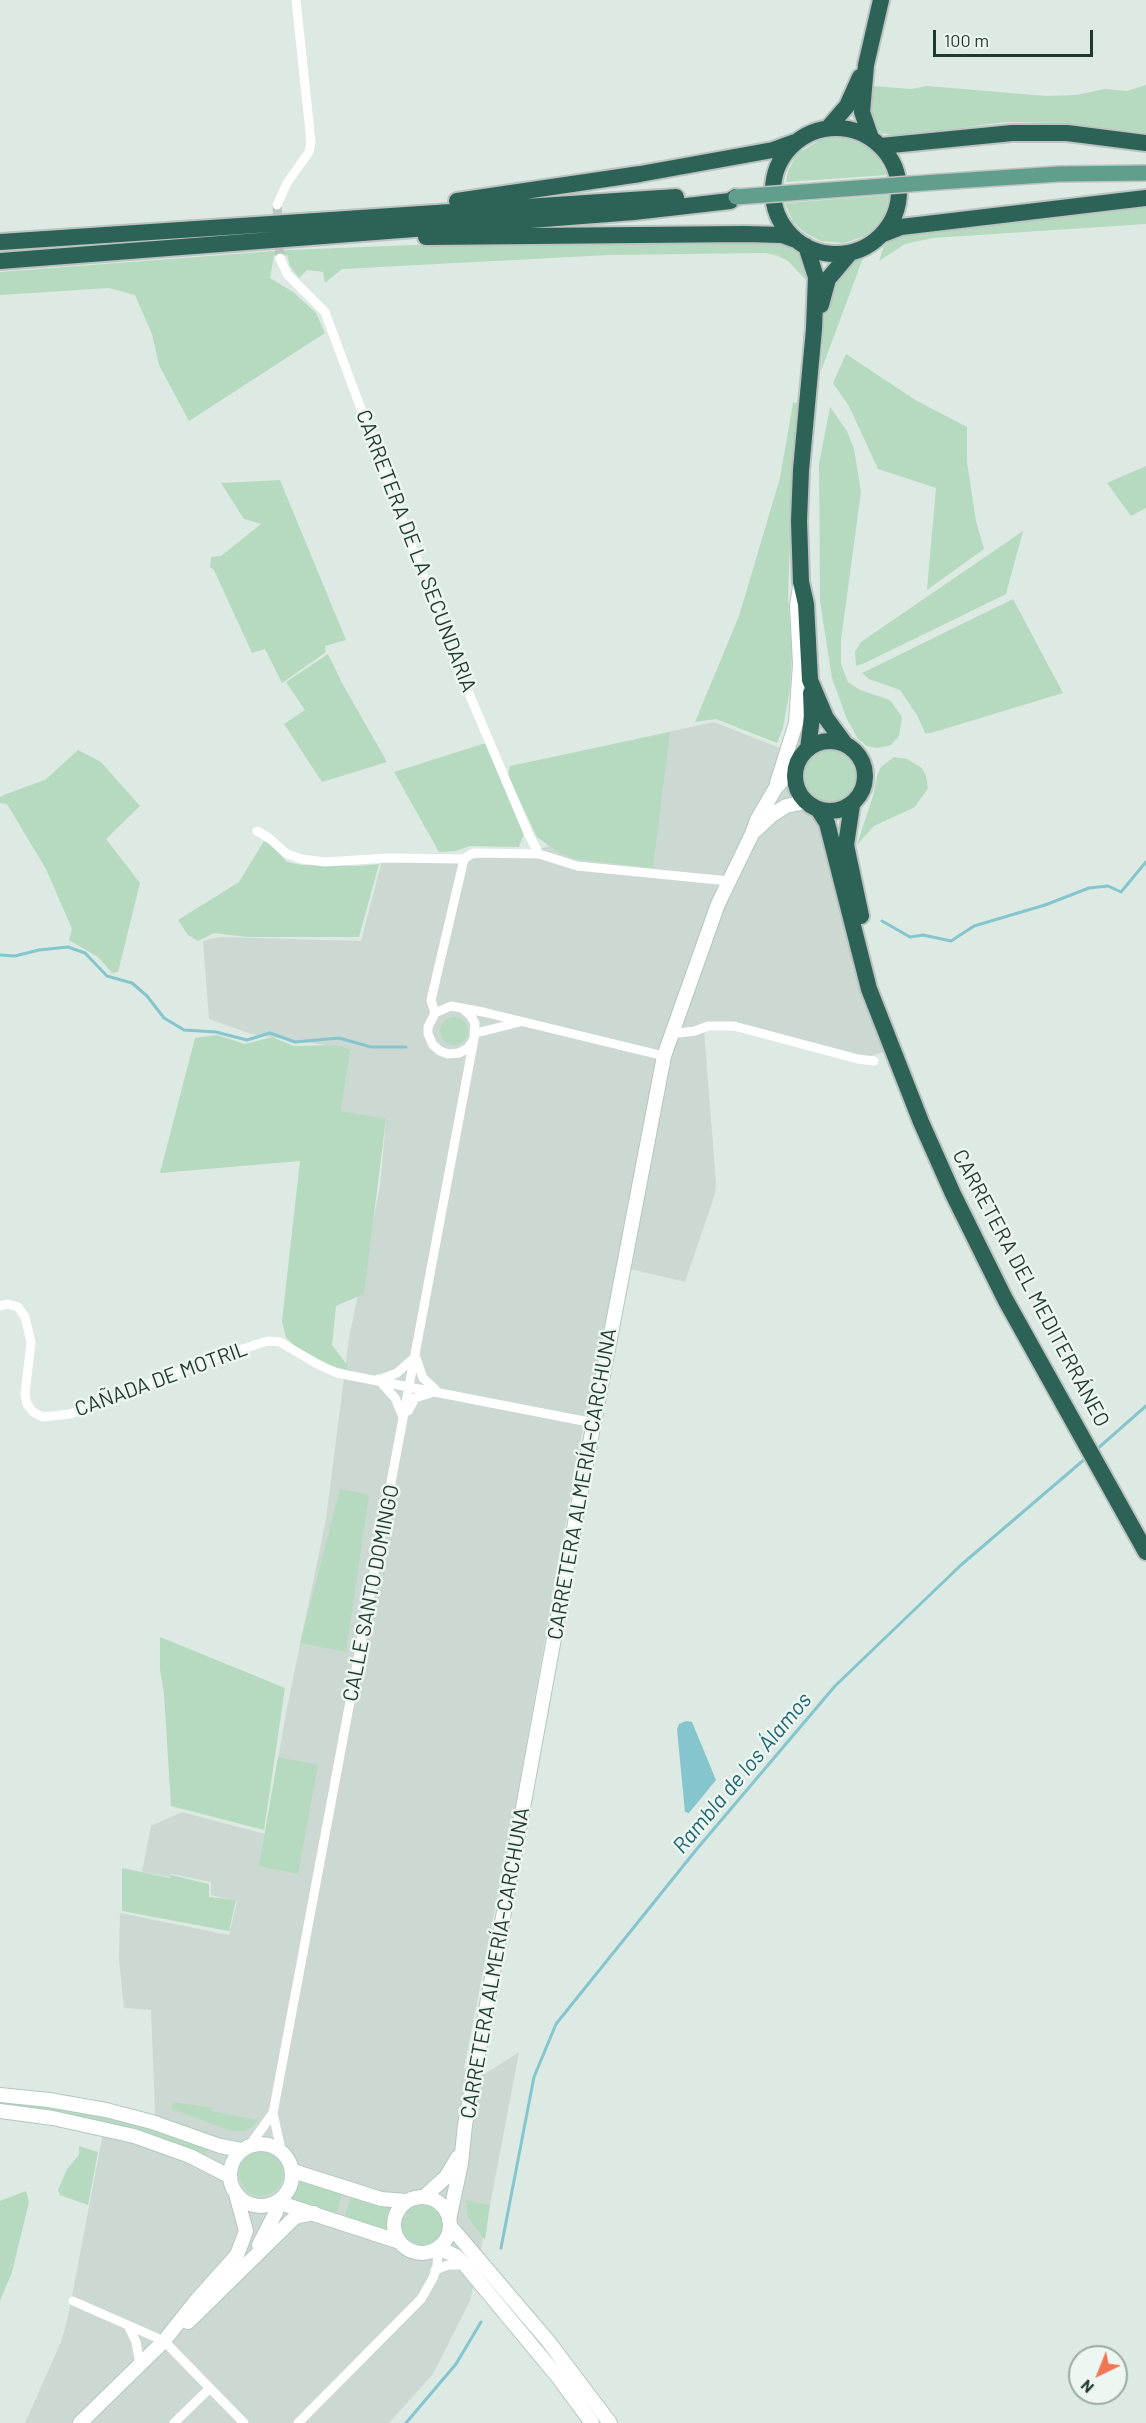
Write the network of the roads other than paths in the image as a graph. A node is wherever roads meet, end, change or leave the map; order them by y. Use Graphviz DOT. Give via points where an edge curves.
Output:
graph roads {
  1 [pos="296,0"];
  2 [pos="881,0"];
  3 [pos="866,65"];
  4 [pos="828,128"];
  5 [pos="795,142"];
  6 [pos="876,142"];
  7 [pos="1146,143"];
  8 [pos="1146,172"];
  9 [pos="736,197"];
  10 [pos="1146,198"];
  11 [pos="278,205"];
  12 [pos="311,220"];
  13 [pos="883,234"];
  14 [pos="299,239"];
  15 [pos="0,242"];
  16 [pos="801,243"];
  17 [pos="850,253"];
  18 [pos="280,258"];
  19 [pos="0,261"];
  20 [pos="814,329"];
  21 [pos="801,582"];
  22 [pos="810,680"];
  23 [pos="845,744"];
  24 [pos="808,749"];
  25 [pos="797,764"];
  26 [pos="775,789"];
  27 [pos="852,805"];
  28 [pos="812,806"];
  29 [pos="257,831"];
  30 [pos="752,834"];
  31 [pos="539,854"];
  32 [pos="464,859"];
  33 [pos="729,881"];
  34 [pos="463,1009"];
  35 [pos="435,1013"];
  36 [pos="521,1022"];
  37 [pos="670,1034"];
  38 [pos="475,1036"];
  39 [pos="889,1039"];
  40 [pos="459,1053"];
  41 [pos="664,1056"];
  42 [pos="874,1061"];
  43 [pos="466,1073"];
  44 [pos="0,1306"];
  45 [pos="416,1356"];
  46 [pos="378,1379"];
  47 [pos="410,1386"];
  48 [pos="439,1392"];
  49 [pos="404,1418"];
  50 [pos="594,1423"];
  51 [pos="1146,1552"];
  52 [pos="0,2095"];
  53 [pos="0,2111"];
  54 [pos="273,2113"];
  55 [pos="245,2147"];
  56 [pos="461,2149"];
  57 [pos="281,2150"];
  58 [pos="293,2171"];
  59 [pos="230,2176"];
  60 [pos="236,2194"];
  61 [pos="424,2197"];
  62 [pos="406,2201"];
  63 [pos="275,2203"];
  64 [pos="314,2213"];
  65 [pos="450,2223"];
  66 [pos="400,2242"];
  67 [pos="438,2248"];
  68 [pos="256,2253"];
  69 [pos="465,2265"];
  70 [pos="435,2270"];
  71 [pos="73,2301"];
  72 [pos="128,2325"];
  73 [pos="169,2336"];
  74 [pos="140,2365"];
  75 [pos="210,2388"];
  76 [pos="80,2423"];
  77 [pos="174,2423"];
  78 [pos="244,2423"];
  79 [pos="298,2423"];
  80 [pos="592,2423"];
  81 [pos="610,2423"];
  1 -- 11 [label="street" via="311,142"];
  2 -- 3 [label="highway"];
  3 -- 4 [label="highway" via="847,106"];
  3 -- 6 [label="highway" via="862,112"];
  4 -- 5 [label="highway"];
  4 -- 6 [label="highway" via="858,131"];
  5 -- 12 [label="highway" via="773,150 640,174 510,194 332,214"];
  5 -- 16 [label="highway" via="783,156 773,191 784,226"];
  6 -- 7 [label="highway" via="1067,133"];
  6 -- 13 [label="highway" via="893,161 899,180 894,218"];
  8 -- 9 [label="main road, bridge" via="1059,174"];
  9 -- 12 [label="highway" via="644,198"];
  9 -- 14 [label="highway" via="730,201 634,212 334,233"];
  10 -- 13 [label="highway" via="901,227"];
  12 -- 15 [label="highway"];
  13 -- 17 [label="highway"];
  14 -- 16 [label="highway" via="745,234 782,235"];
  14 -- 19 [label="highway"];
  16 -- 17 [label="highway" via="835,254"];
  16 -- 20 [label="highway" via="816,277"];
  17 -- 20 [label="highway" via="828,279"];
  18 -- 31 [label="street, CARRETERA DE LA SECUNDARIA" via="287,274 325,312 451,651"];
  20 -- 21 [label="highway" via="801,470"];
  21 -- 22 [label="highway"];
  21 -- 26 [label="main road" via="797,605 800,664 796,723"];
  22 -- 23 [label="highway" via="826,718"];
  22 -- 24 [label="highway" via="812,717"];
  23 -- 24 [label="highway" via="826,741"];
  23 -- 27 [label="highway" via="859,756 866,776"];
  24 -- 25 [label="highway"];
  25 -- 26 [label="main road"];
  25 -- 28 [label="highway" via="795,784"];
  26 -- 30 [label="main road, CARRETERA ALMERÍA-CARCHUNA"];
  27 -- 28 [label="highway" via="829,812"];
  27 -- 39 [label="highway, CARRETERA DEL MEDITERRÁNEO" via="846,845"];
  28 -- 30 [label="main road" via="786,806"];
  28 -- 39 [label="highway, CARRETERA DEL MEDITERRÁNEO" via="827,823 869,990"];
  29 -- 32 [label="street" via="287,854 302,859"];
  30 -- 33 [label="main road, CARRETERA ALMERÍA-CARCHUNA"];
  31 -- 32 [label="street" via="473,853"];
  31 -- 33 [label="street" via="577,866"];
  32 -- 35 [label="street" via="431,1000"];
  33 -- 37 [label="main road, CARRETERA ALMERÍA-CARCHUNA" via="710,921"];
  34 -- 35 [label="street" via="451,1006"];
  34 -- 36 [label="street"];
  34 -- 38 [label="street" via="475,1023"];
  35 -- 40 [label="street" via="428,1027 433,1045 440,1051"];
  36 -- 38 [label="street"];
  36 -- 41 [label="street"];
  37 -- 41 [label="main road, CARRETERA ALMERÍA-CARCHUNA"];
  37 -- 42 [label="street" via="708,1026 734,1026"];
  38 -- 40 [label="street" via="468,1048"];
  38 -- 43 [label="street, CALLE SANTO DOMINGO"];
  39 -- 51 [label="highway, CARRETERA DEL MEDITERRÁNEO" via="953,1194 1005,1299"];
  40 -- 43 [label="street, CALLE SANTO DOMINGO"];
  41 -- 50 [label="main road, CARRETERA ALMERÍA-CARCHUNA"];
  43 -- 45 [label="street, CALLE SANTO DOMINGO"];
  44 -- 46 [label="street, CAÑADA DE MOTRIL" via="18,1307 25,1317 31,1342 25,1394 33,1412 43,1417 95,1406 268,1341 280,1341 337,1372"];
  45 -- 46 [label="street" via="397,1373"];
  45 -- 47 [label="street, CALLE SANTO DOMINGO"];
  45 -- 48 [label="street" via="423,1378"];
  46 -- 47 [label="street, CAÑADA DE MOTRIL"];
  46 -- 49 [label="street" via="395,1398"];
  47 -- 48 [label="street, CAÑADA DE MOTRIL"];
  47 -- 49 [label="street, CALLE SANTO DOMINGO"];
  48 -- 49 [label="street" via="415,1398"];
  48 -- 50 [label="street, CAÑADA DE MOTRIL"];
  49 -- 54 [label="street, CALLE SANTO DOMINGO"];
  50 -- 56 [label="main road, CARRETERA ALMERÍA-CARCHUNA"];
  52 -- 55 [label="main road" via="106,2110 220,2146"];
  53 -- 59 [label="main road" via="134,2136 190,2156"];
  54 -- 55 [label="street, CALLE SANTO DOMINGO"];
  54 -- 57 [label="street, CALLE SANTO DOMINGO"];
  55 -- 57 [label="main road" via="260,2143"];
  55 -- 59 [label="main road" via="231,2166"];
  56 -- 61 [label="main road, CARRETERA ALMERÍA-CARCHUNA" via="446,2177"];
  56 -- 65 [label="main road, CARRETERA ALMERÍA-CARCHUNA"];
  57 -- 58 [label="main road"];
  58 -- 62 [label="main road" via="381,2199"];
  58 -- 63 [label="main road" via="289,2189"];
  59 -- 60 [label="main road"];
  60 -- 63 [label="main road" via="253,2205"];
  60 -- 73 [label="main road" via="246,2231 242,2245 228,2268"];
  61 -- 62 [label="main road"];
  61 -- 65 [label="main road" via="441,2204"];
  62 -- 66 [label="main road" via="393,2225"];
  63 -- 64 [label="main road"];
  63 -- 68 [label="main road" via="276,2212"];
  64 -- 66 [label="main road"];
  64 -- 68 [label="main road" via="292,2220"];
  65 -- 67 [label="main road" via="447,2238"];
  65 -- 81 [label="main road"];
  66 -- 67 [label="main road" via="422,2253"];
  67 -- 69 [label="main road"];
  67 -- 70 [label="street"];
  68 -- 73 [label="main road" via="190,2321"];
  69 -- 70 [label="street"];
  69 -- 80 [label="main road"];
  70 -- 79 [label="street" via="421,2299"];
  71 -- 72 [label="street"];
  72 -- 73 [label="street"];
  72 -- 74 [label="street"];
  73 -- 74 [label="main road"];
  73 -- 75 [label="street"];
  74 -- 76 [label="main road"];
  75 -- 77 [label="street"];
  75 -- 78 [label="street"];
}
